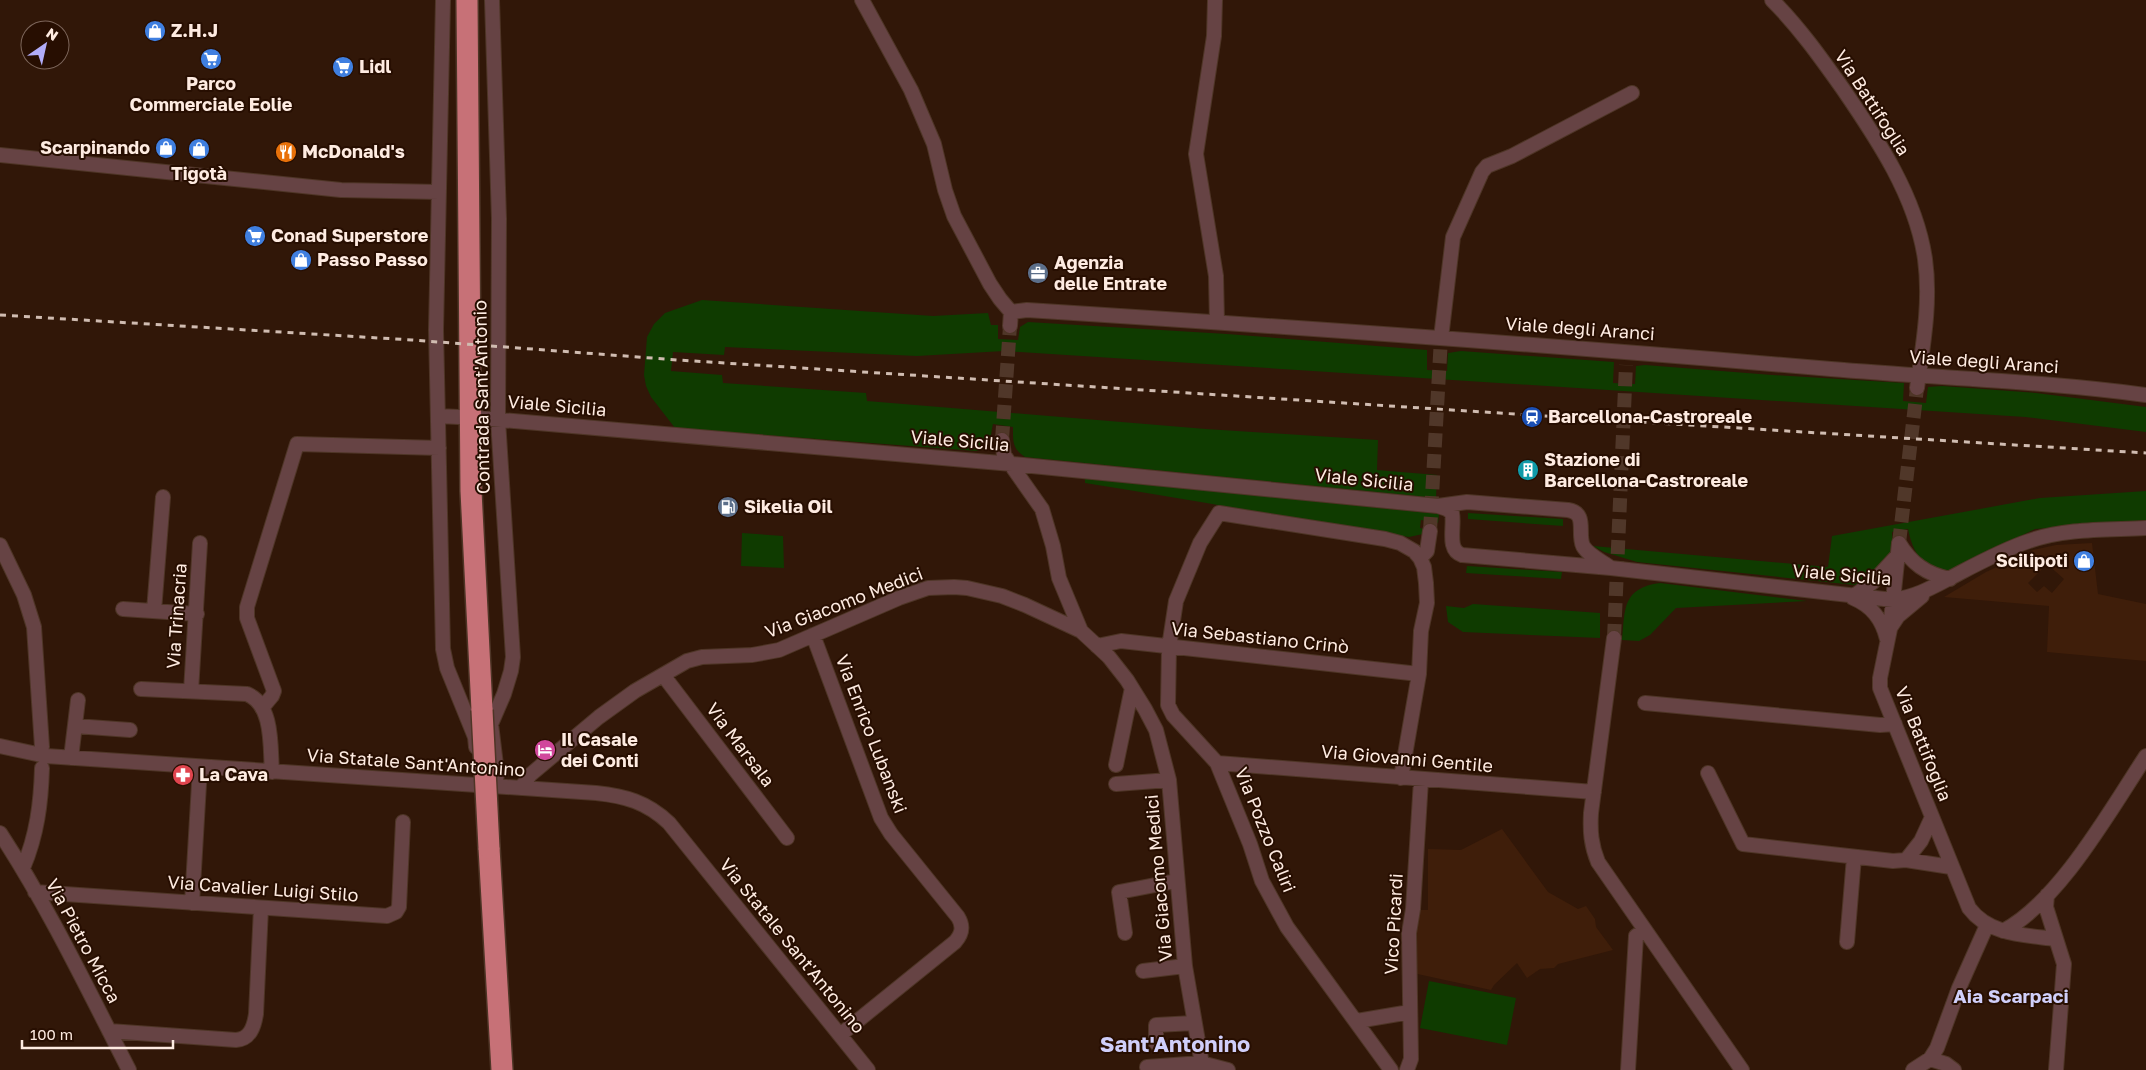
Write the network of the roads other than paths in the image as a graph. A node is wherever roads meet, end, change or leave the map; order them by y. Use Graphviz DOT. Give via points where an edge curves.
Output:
graph roads {
  1 [pos="443,0"];
  2 [pos="467,0"];
  3 [pos="492,0"];
  4 [pos="862,0"];
  5 [pos="1215,0"];
  6 [pos="1772,0"];
  7 [pos="1632,93"];
  8 [pos="0,154"];
  9 [pos="439,192"];
  10 [pos="1011,312"];
  11 [pos="1218,322"];
  12 [pos="1010,326"];
  13 [pos="1441,338"];
  14 [pos="1918,382"];
  15 [pos="2146,395"];
  16 [pos="438,416"];
  17 [pos="459,417"];
  18 [pos="479,418"];
  19 [pos="498,420"];
  20 [pos="1002,440"];
  21 [pos="438,448"];
  22 [pos="1012,464"];
  23 [pos="163,497"];
  24 [pos="1463,503"];
  25 [pos="1438,506"];
  26 [pos="1453,516"];
  27 [pos="2146,528"];
  28 [pos="1430,531"];
  29 [pos="200,543"];
  30 [pos="0,545"];
  31 [pos="1898,549"];
  32 [pos="1420,558"];
  33 [pos="1611,568"];
  34 [pos="1950,579"];
  35 [pos="1929,590"];
  36 [pos="1851,596"];
  37 [pos="1894,600"];
  38 [pos="123,609"];
  39 [pos="154,611"];
  40 [pos="197,614"];
  41 [pos="1081,631"];
  42 [pos="1888,634"];
  43 [pos="813,635"];
  44 [pos="1614,638"];
  45 [pos="1097,646"];
  46 [pos="1168,647"];
  47 [pos="1419,674"];
  48 [pos="663,675"];
  49 [pos="1132,688"];
  50 [pos="141,689"];
  51 [pos="191,691"];
  52 [pos="78,700"];
  53 [pos="1644,703"];
  54 [pos="1168,705"];
  55 [pos="262,708"];
  56 [pos="1148,713"];
  57 [pos="481,716"];
  58 [pos="1895,724"];
  59 [pos="74,726"];
  60 [pos="130,730"];
  61 [pos="0,746"];
  62 [pos="42,756"];
  63 [pos="2146,756"];
  64 [pos="71,758"];
  65 [pos="1217,763"];
  66 [pos="1116,765"];
  67 [pos="200,767"];
  68 [pos="496,768"];
  69 [pos="272,772"];
  70 [pos="1708,772"];
  71 [pos="1401,778"];
  72 [pos="1169,780"];
  73 [pos="1421,780"];
  74 [pos="1116,784"];
  75 [pos="475,785"];
  76 [pos="491,786"];
  77 [pos="517,788"];
  78 [pos="1594,792"];
  79 [pos="1932,817"];
  80 [pos="403,822"];
  81 [pos="0,833"];
  82 [pos="787,838"];
  83 [pos="1854,857"];
  84 [pos="1906,860"];
  85 [pos="23,868"];
  86 [pos="1951,868"];
  87 [pos="1176,881"];
  88 [pos="35,892"];
  89 [pos="2047,895"];
  90 [pos="192,903"];
  91 [pos="261,908"];
  92 [pos="1987,926"];
  93 [pos="1645,930"];
  94 [pos="2003,931"];
  95 [pos="1125,933"];
  96 [pos="2055,939"];
  97 [pos="1847,942"];
  98 [pos="1185,966"];
  99 [pos="1143,972"];
  100 [pos="1410,1012"];
  101 [pos="1357,1021"];
  102 [pos="1194,1023"];
  103 [pos="109,1031"];
  104 [pos="840,1034"];
  105 [pos="1156,1043"];
  106 [pos="1930,1059"];
  107 [pos="1147,1067"];
  108 [pos="1201,1068"];
  109 [pos="129,1070"];
  110 [pos="502,1070"];
  111 [pos="868,1070"];
  112 [pos="1228,1070"];
  113 [pos="1391,1070"];
  114 [pos="1407,1070"];
  115 [pos="1628,1070"];
  116 [pos="1742,1070"];
  117 [pos="1912,1070"];
  118 [pos="1954,1070"];
  119 [pos="2056,1070"];
  1 -- 9 [label="street, Contrada Sant'Antonio"];
  2 -- 57 [label="highway" via="471,492"];
  3 -- 19 [label="street, Contrada Sant'Antonio" via="499,220"];
  4 -- 10 [label="street" via="911,90 934,144 954,216 990,284"];
  5 -- 11 [label="street" via="1214,36 1196,154 1216,276"];
  6 -- 14 [label="street, Via Battifoglia" via="1817,52 1860,114 1885,152 1911,206 1925,258 1928,305"];
  7 -- 13 [label="street" via="1488,166 1482,172 1453,237"];
  8 -- 9 [label="street" via="341,190"];
  9 -- 16 [label="street, Contrada Sant'Antonio"];
  10 -- 11 [label="street, Viale degli Aranci" via="1027,310"];
  10 -- 12 [label="street"];
  11 -- 13 [label="street, Viale degli Aranci"];
  13 -- 14 [label="street, Viale degli Aranci" via="1626,358"];
  14 -- 15 [label="street, Viale degli Aranci" via="2090,388"];
  16 -- 17 [label="street"];
  16 -- 21 [label="street, Contrada Sant'Antonio"];
  18 -- 19 [label="street, Viale Sicilia"];
  19 -- 22 [label="street, Viale Sicilia"];
  19 -- 57 [label="street, Contrada Sant'Antonio" via="513,657 504,694"];
  20 -- 22 [label="street" via="1004,455"];
  21 -- 55 [label="street" via="297,444 247,607 274,691"];
  21 -- 57 [label="street, Contrada Sant'Antonio" via="447,668"];
  22 -- 25 [label="street, Viale Sicilia"];
  22 -- 41 [label="street" via="1042,509 1059,578"];
  23 -- 39 [label="street"];
  24 -- 25 [label="street, Viale Sicilia"];
  24 -- 26 [label="street" via="1455,509"];
  24 -- 33 [label="street, Viale Sicilia" via="1572,511 1581,521 1585,549"];
  25 -- 26 [label="street, Viale Sicilia"];
  26 -- 33 [label="street, Viale Sicilia" via="1453,547 1460,555"];
  27 -- 34 [label="street, Viale Sicilia" via="2040,537"];
  28 -- 32 [label="street" via="1427,551"];
  29 -- 40 [label="street, Via Trinacria"];
  30 -- 62 [label="street" via="24,595 34,627"];
  31 -- 34 [label="street" via="1920,567"];
  31 -- 36 [label="street" via="1873,582"];
  31 -- 37 [label="street, Via Battifoglia"];
  32 -- 46 [label="street" via="1408,547 1385,539 1219,513 1200,543 1180,590"];
  32 -- 47 [label="street" via="1428,603 1421,631"];
  33 -- 36 [label="street, Viale Sicilia"];
  34 -- 35 [label="street, Viale Sicilia"];
  35 -- 37 [label="street, Viale Sicilia"];
  35 -- 42 [label="street" via="1898,616"];
  36 -- 37 [label="street, Viale Sicilia"];
  36 -- 42 [label="street" via="1876,614"];
  37 -- 42 [label="street, Via Battifoglia"];
  38 -- 39 [label="street"];
  39 -- 40 [label="street"];
  40 -- 51 [label="street, Via Trinacria"];
  41 -- 43 [label="street, Via Giacomo Medici" via="1002,596 954,587 917,591"];
  41 -- 45 [label="street, Via Giacomo Medici"];
  42 -- 58 [label="street, Via Battifoglia" via="1880,688"];
  43 -- 48 [label="street, Via Giacomo Medici" via="779,650 695,658"];
  43 -- 104 [label="street, Via Enrico Lubanski" via="881,818 958,917 963,928 955,942"];
  44 -- 78 [label="street"];
  45 -- 46 [label="street, Via Sebastiano Crinò" via="1121,641"];
  45 -- 49 [label="street, Via Giacomo Medici"];
  46 -- 47 [label="street, Via Sebastiano Crinò"];
  46 -- 54 [label="street"];
  47 -- 71 [label="street"];
  48 -- 77 [label="street, Via Giacomo Medici" via="599,717"];
  48 -- 82 [label="street, Via Marsala"];
  49 -- 56 [label="street, Via Giacomo Medici"];
  49 -- 66 [label="street"];
  50 -- 51 [label="street"];
  51 -- 55 [label="street" via="247,694"];
  52 -- 59 [label="street"];
  53 -- 58 [label="street"];
  54 -- 56 [label="street"];
  54 -- 65 [label="street, Via Pozzo Caliri" via="1173,715"];
  55 -- 69 [label="street" via="269,732"];
  56 -- 72 [label="street, Via Giacomo Medici" via="1161,745"];
  57 -- 68 [label="street, Contrada Sant'Antonio" via="490,730"];
  57 -- 75 [label="street, Contrada Sant'Antonio" via="475,737"];
  57 -- 110 [label="highway, bridge"];
  58 -- 79 [label="street, Via Battifoglia"];
  59 -- 60 [label="street"];
  59 -- 64 [label="street"];
  61 -- 62 [label="street, Via Statale Sant'Antonino"];
  62 -- 64 [label="street, Via Statale Sant'Antonino"];
  62 -- 85 [label="street" via="37,827"];
  63 -- 89 [label="street" via="2091,839"];
  64 -- 67 [label="street, Via Statale Sant'Antonino"];
  65 -- 71 [label="street, Via Giovanni Gentile"];
  65 -- 101 [label="street, Via Pozzo Caliri" via="1262,881 1296,939"];
  67 -- 69 [label="street, Via Statale Sant'Antonino"];
  67 -- 90 [label="street"];
  68 -- 76 [label="street, Contrada Sant'Antonio" via="496,781"];
  68 -- 77 [label="street"];
  69 -- 75 [label="street, Via Statale Sant'Antonino"];
  70 -- 83 [label="street" via="1743,844"];
  71 -- 73 [label="street, Via Giovanni Gentile"];
  72 -- 74 [label="street"];
  72 -- 87 [label="street, Via Giacomo Medici"];
  73 -- 78 [label="street, Via Giovanni Gentile"];
  73 -- 100 [label="street, Vico Picardi" via="1409,933"];
  75 -- 76 [label="street, Via Statale Sant'Antonino"];
  76 -- 77 [label="street, Via Statale Sant'Antonino"];
  77 -- 104 [label="street, Via Statale Sant'Antonino" via="619,796 634,799 657,812"];
  78 -- 93 [label="street" via="1590,831 1592,847 1598,862"];
  79 -- 84 [label="street" via="1921,841"];
  79 -- 86 [label="street, Via Battifoglia"];
  80 -- 91 [label="street, Via Cavalier Luigi Stilo" via="400,901 392,915"];
  81 -- 85 [label="street, Via Pietro Micca"];
  83 -- 84 [label="street"];
  83 -- 97 [label="street"];
  84 -- 86 [label="street"];
  85 -- 88 [label="street, Via Pietro Micca"];
  86 -- 92 [label="street, Via Battifoglia" via="1969,908"];
  87 -- 95 [label="street" via="1119,892"];
  87 -- 98 [label="street, Via Giacomo Medici"];
  88 -- 90 [label="street, Via Cavalier Luigi Stilo"];
  88 -- 103 [label="street, Via Pietro Micca"];
  89 -- 94 [label="street" via="2016,924"];
  89 -- 96 [label="street" via="2046,907"];
  90 -- 91 [label="street, Via Cavalier Luigi Stilo"];
  91 -- 103 [label="street" via="256,1014 254,1024 242,1040"];
  92 -- 94 [label="street"];
  92 -- 106 [label="street"];
  93 -- 115 [label="street" via="1636,936"];
  93 -- 116 [label="street"];
  94 -- 96 [label="street"];
  96 -- 119 [label="street" via="2064,964"];
  98 -- 99 [label="street"];
  98 -- 102 [label="street, Via Giacomo Medici"];
  100 -- 101 [label="street"];
  100 -- 114 [label="street, Vico Picardi"];
  101 -- 113 [label="street, Via Pozzo Caliri"];
  102 -- 105 [label="street" via="1156,1025"];
  102 -- 108 [label="street, Via Giacomo Medici"];
  103 -- 109 [label="street, Via Pietro Micca"];
  104 -- 111 [label="street, Via Statale Sant'Antonino"];
  106 -- 117 [label="street"];
  106 -- 118 [label="street"];
  107 -- 108 [label="street"];
  108 -- 112 [label="street"];
}
